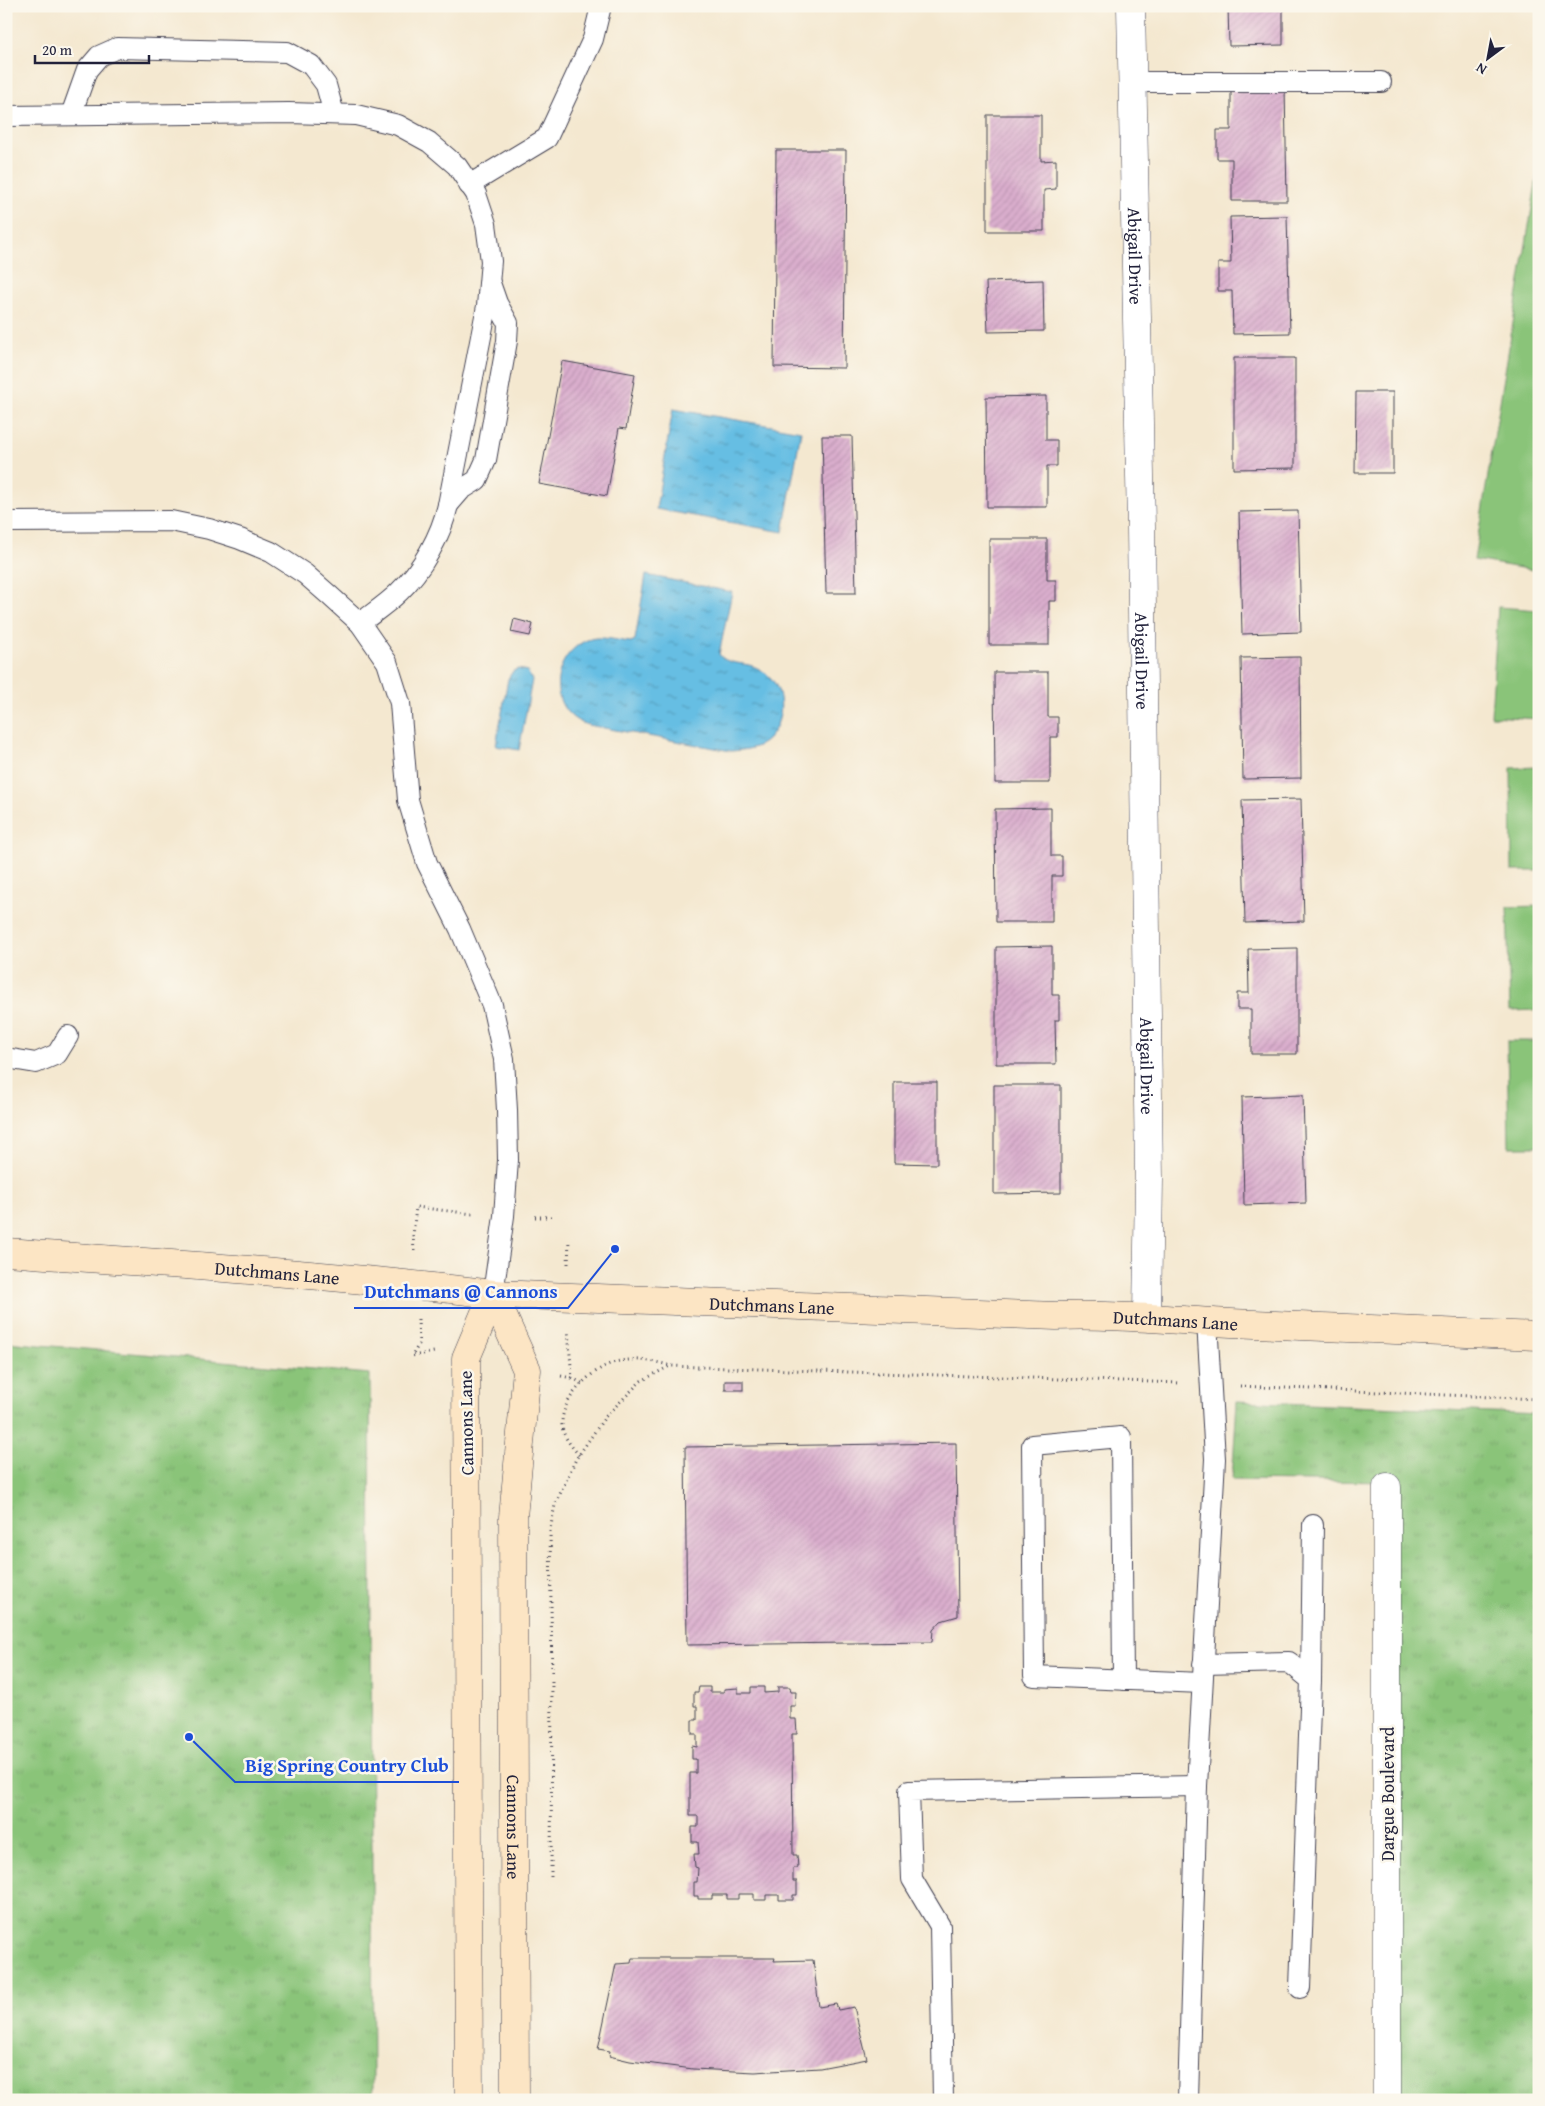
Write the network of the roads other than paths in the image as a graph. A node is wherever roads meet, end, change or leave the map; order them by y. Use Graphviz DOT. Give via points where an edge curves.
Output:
graph roads {
  1 [pos="601,6"];
  2 [pos="1130,6"];
  3 [pos="1133,82"];
  4 [pos="1381,82"];
  5 [pos="334,114"];
  6 [pos="71,115"];
  7 [pos="6,116"];
  8 [pos="470,185"];
  9 [pos="489,280"];
  10 [pos="448,505"];
  11 [pos="6,522"];
  12 [pos="360,623"];
  13 [pos="68,1036"];
  14 [pos="6,1058"];
  15 [pos="6,1252"];
  16 [pos="493,1294"];
  17 [pos="1147,1316"];
  18 [pos="1207,1321"];
  19 [pos="1539,1336"];
  20 [pos="1387,1487"];
  21 [pos="1312,1525"];
  22 [pos="1203,1674"];
  23 [pos="1123,1680"];
  24 [pos="1311,1680"];
  25 [pos="1197,1786"];
  26 [pos="1300,1988"];
  27 [pos="469,2100"];
  28 [pos="515,2100"];
  29 [pos="943,2100"];
  30 [pos="1188,2100"];
  31 [pos="1387,2100"];
  1 -- 8 [label="lane" via="593,39 547,138"];
  2 -- 3 [label="street, Abigail Drive"];
  3 -- 4 [label="lane"];
  3 -- 17 [label="street, Abigail Drive" via="1149,1179"];
  5 -- 6 [label="lane"];
  5 -- 6 [label="lane" via="326,85 311,65 287,52 117,48 99,56 87,70"];
  5 -- 8 [label="lane" via="356,115 406,129 429,142 457,166"];
  6 -- 7 [label="lane"];
  8 -- 9 [label="lane" via="486,224 491,261"];
  9 -- 10 [label="lane" via="487,306"];
  9 -- 10 [label="lane" via="508,323 508,341 486,460 477,480 461,490"];
  10 -- 12 [label="lane" via="424,561 400,592"];
  11 -- 12 [label="lane" via="171,521 209,529 271,552 305,574"];
  12 -- 16 [label="lane" via="387,662 400,703 408,800 427,864 460,929 492,1005 504,1059 508,1160"];
  13 -- 14 [label="lane" via="57,1054 36,1063"];
  15 -- 16 [label="main road, Dutchmans Lane" via="229,1268"];
  16 -- 17 [label="main road, Dutchmans Lane" via="1056,1316"];
  16 -- 27 [label="main road, Cannons Lane" via="466,1358"];
  16 -- 28 [label="main road, Cannons Lane" via="527,1370 514,1517"];
  17 -- 18 [label="main road, Dutchmans Lane"];
  18 -- 19 [label="main road, Dutchmans Lane"];
  18 -- 22 [label="lane" via="1215,1459"];
  20 -- 31 [label="street, Dargue Boulevard"];
  21 -- 24 [label="lane"];
  22 -- 23 [label="lane"];
  22 -- 24 [label="lane" via="1289,1662"];
  22 -- 25 [label="lane"];
  23 -- 23 [label="lane" via="1034,1676 1032,1445 1121,1436"];
  24 -- 26 [label="lane"];
  25 -- 29 [label="lane" via="909,1791 912,1879 940,1926"];
  25 -- 30 [label="lane"];
}
